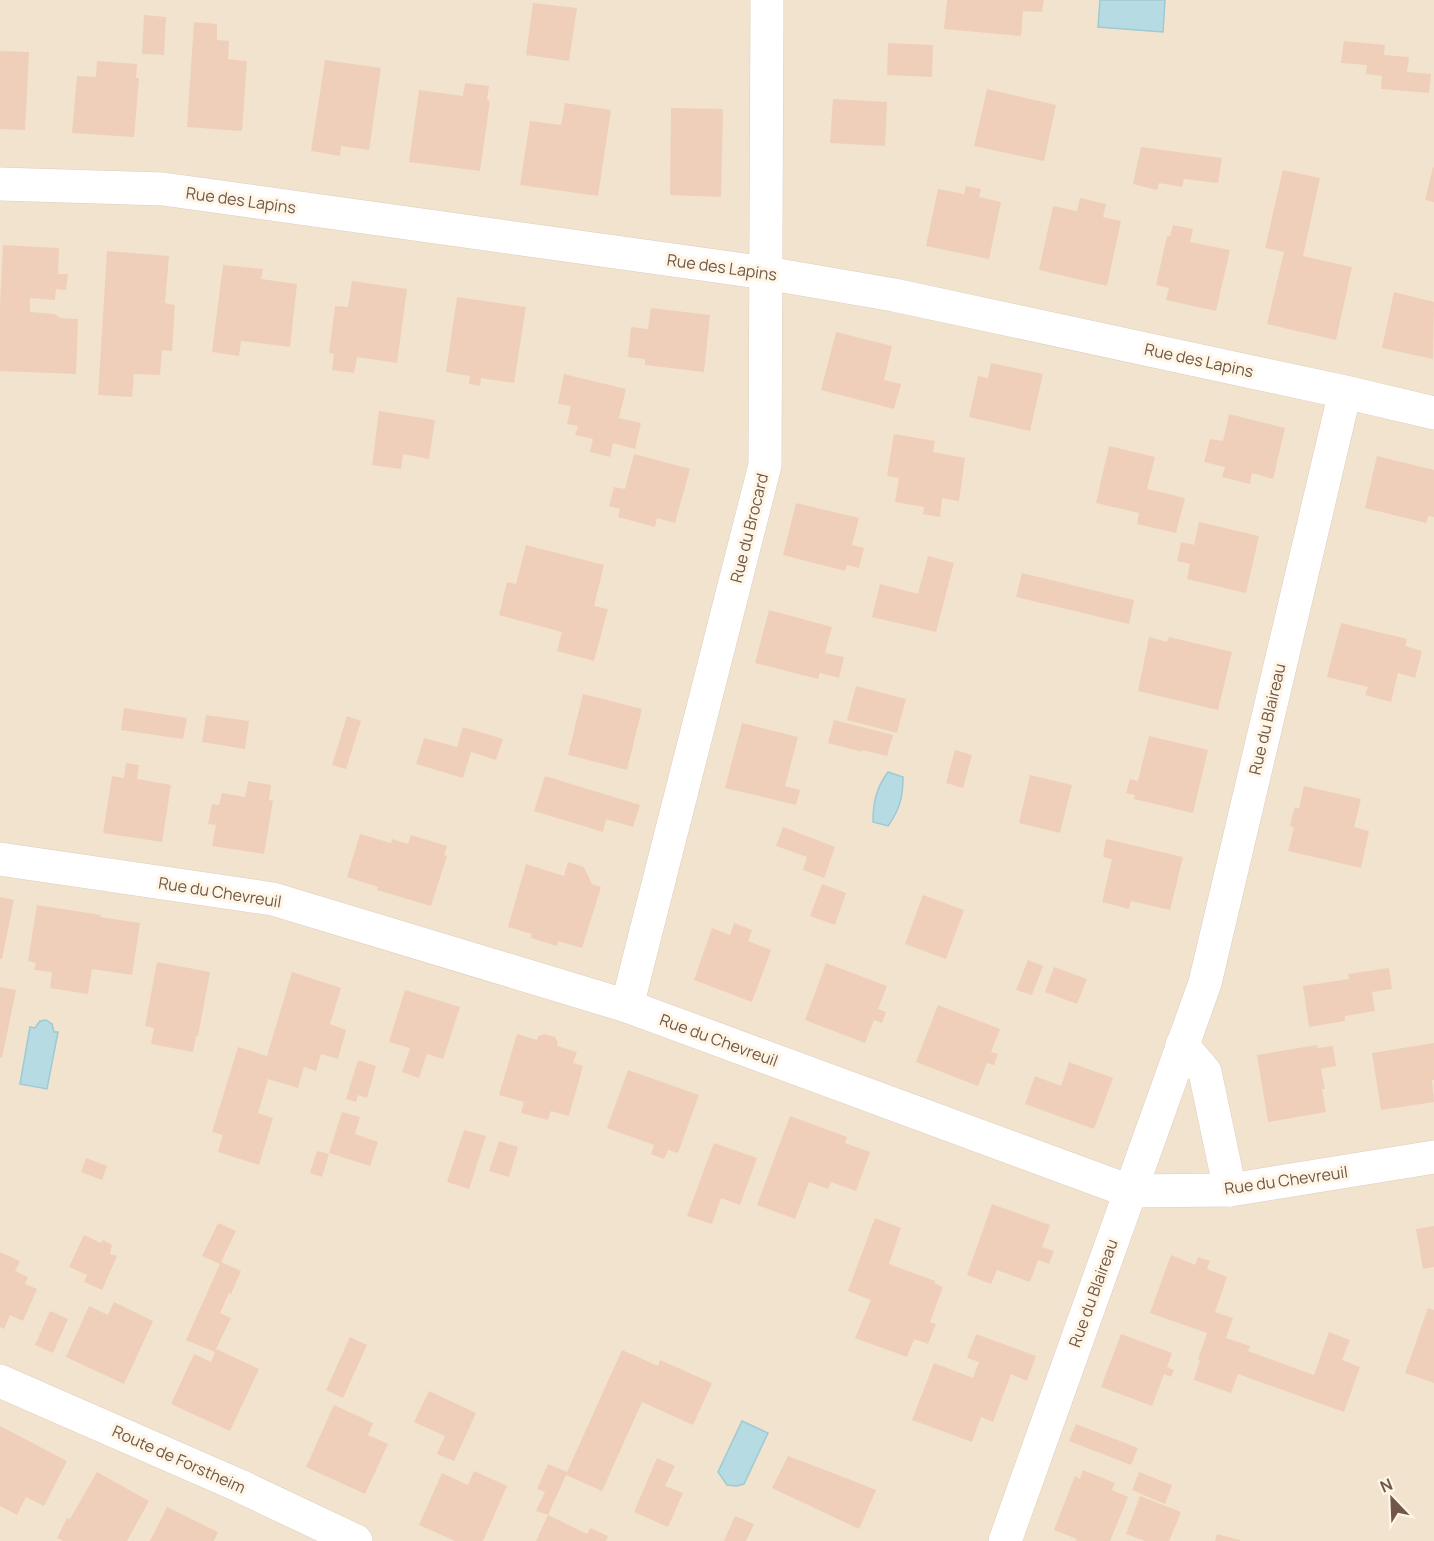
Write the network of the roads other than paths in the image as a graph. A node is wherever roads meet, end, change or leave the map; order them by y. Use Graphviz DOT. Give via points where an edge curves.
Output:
graph roads {
  1 [pos="768,0"];
  2 [pos="0,184"];
  3 [pos="766,273"];
  4 [pos="1345,392"];
  5 [pos="1434,413"];
  6 [pos="0,859"];
  7 [pos="627,1006"];
  8 [pos="1182,1045"];
  9 [pos="1434,1157"];
  10 [pos="1230,1190"];
  11 [pos="1129,1191"];
  12 [pos="0,1381"];
  13 [pos="356,1541"];
  14 [pos="1005,1541"];
  1 -- 3 [label="street, Rue du Brocard"];
  2 -- 3 [label="street, Rue des Lapins" via="163,189"];
  3 -- 4 [label="street, Rue des Lapins" via="894,295"];
  3 -- 7 [label="street, Rue du Brocard" via="765,465"];
  4 -- 5 [label="street, Rue des Lapins"];
  4 -- 8 [label="street, Rue du Blaireau" via="1204,983"];
  6 -- 7 [label="street, Rue du Chevreuil" via="273,899"];
  7 -- 11 [label="street, Rue du Chevreuil"];
  8 -- 10 [label="street" via="1205,1072"];
  8 -- 11 [label="street, Rue du Blaireau"];
  9 -- 10 [label="street, Rue du Chevreuil"];
  10 -- 11 [label="street, Rue du Chevreuil"];
  11 -- 14 [label="street, Rue du Blaireau"];
  12 -- 13 [label="street, Route de Forstheim"];
}
